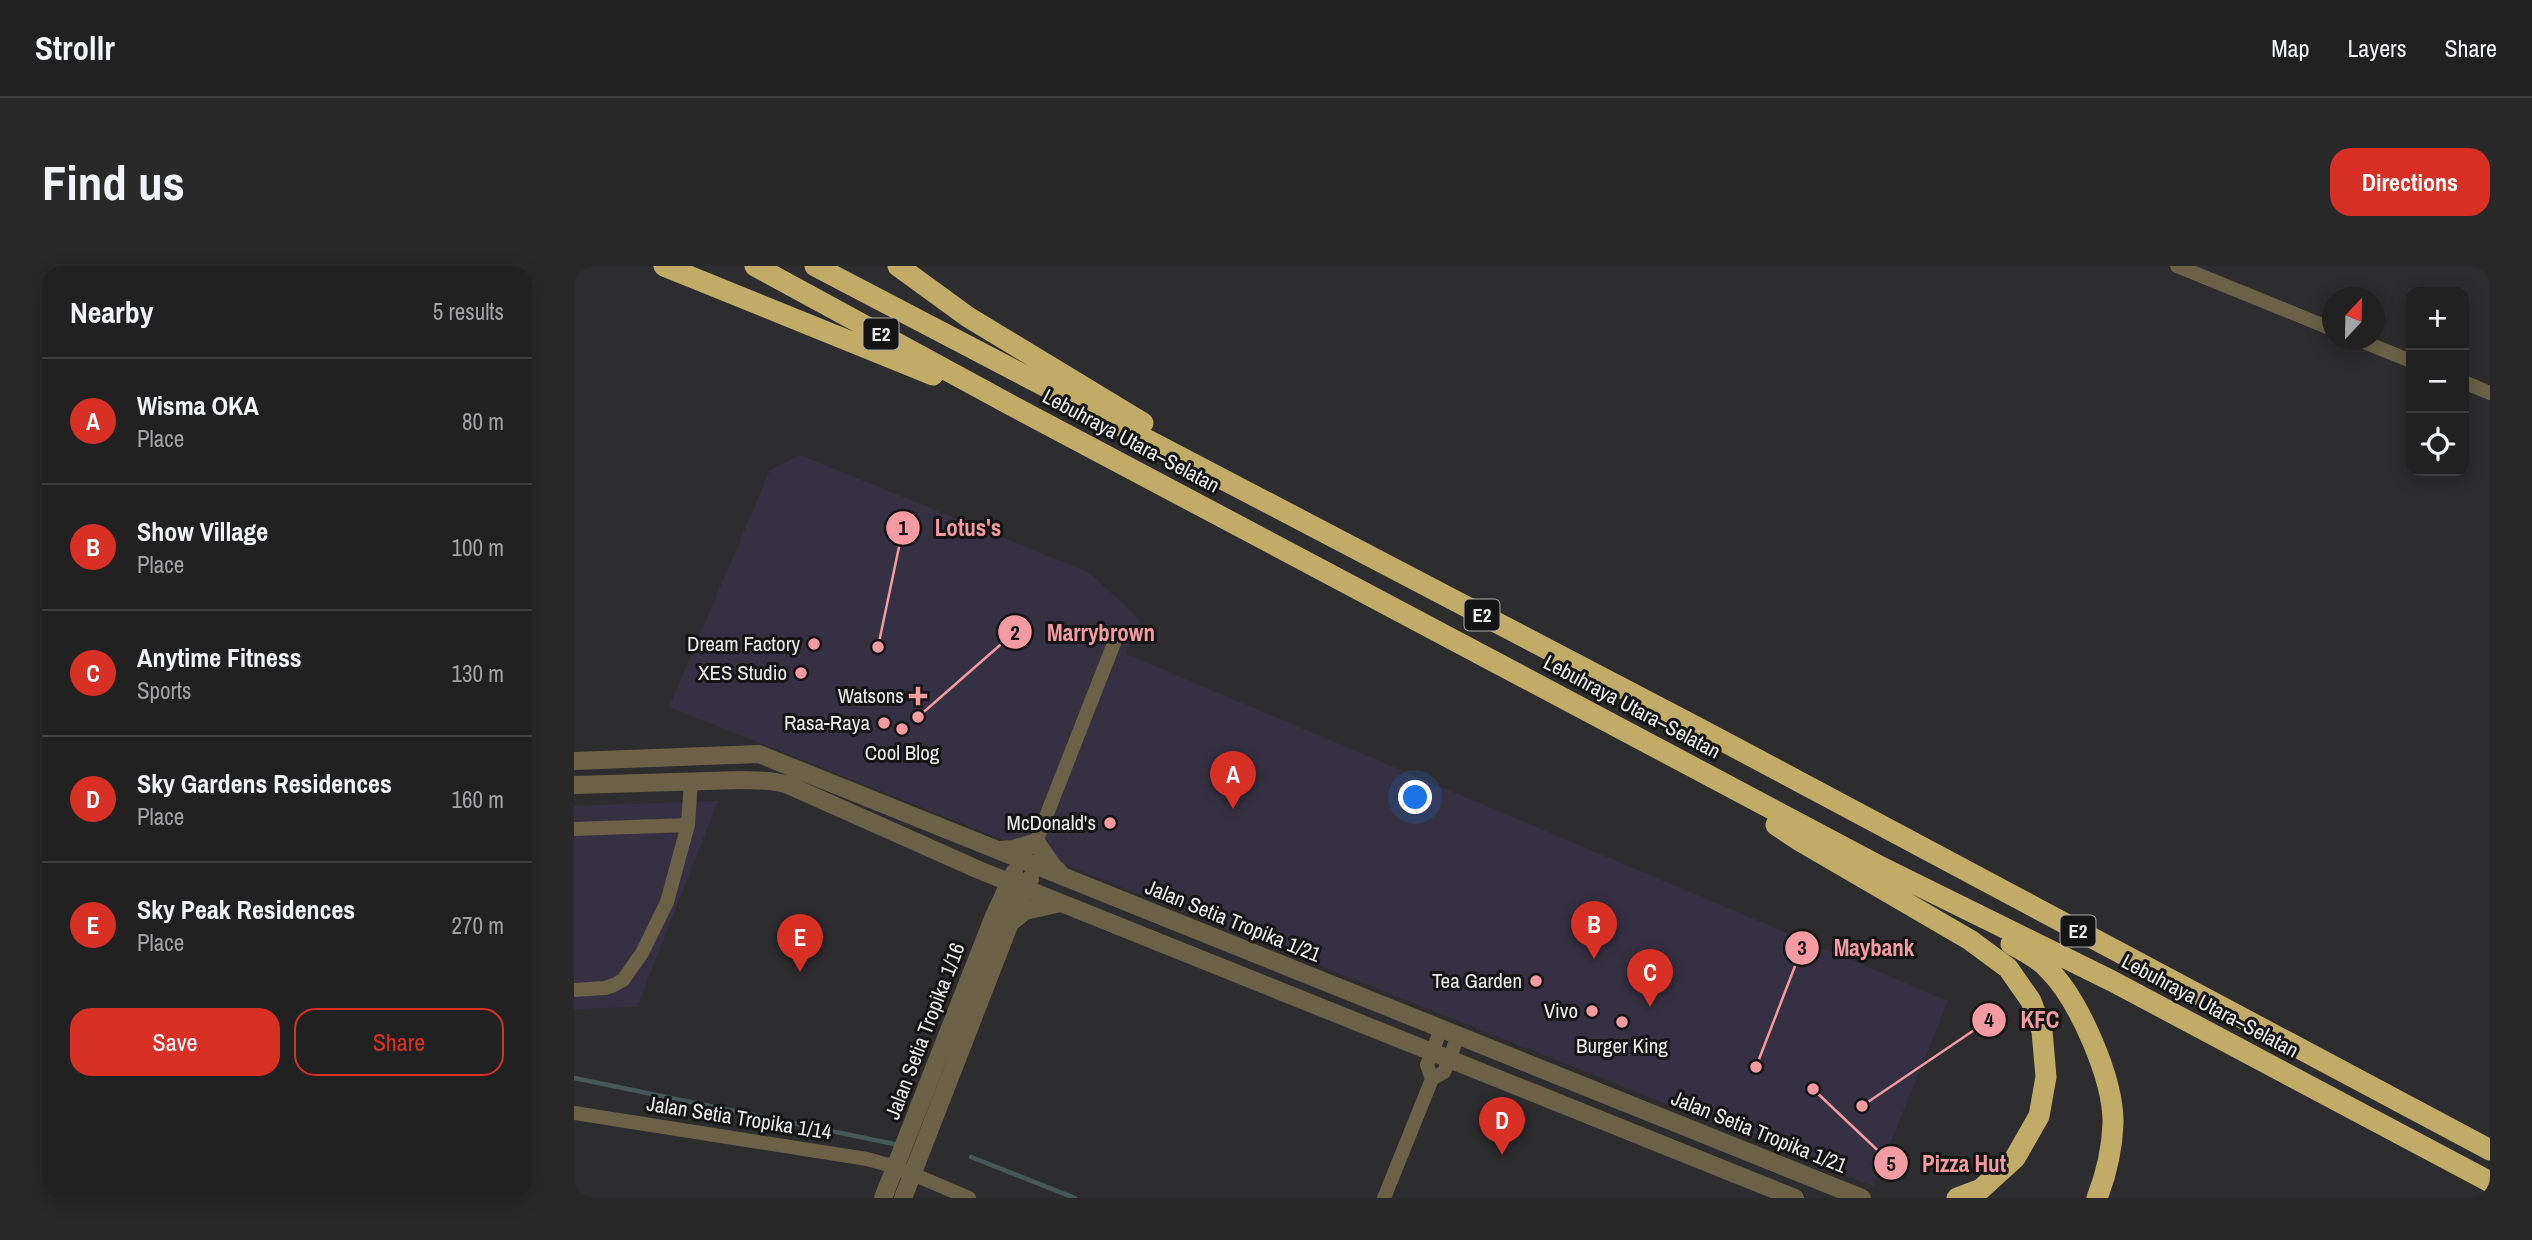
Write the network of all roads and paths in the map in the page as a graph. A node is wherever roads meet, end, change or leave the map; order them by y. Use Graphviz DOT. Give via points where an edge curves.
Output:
graph roads {
  1 [pos="664,266"];
  2 [pos="755,266"];
  3 [pos="815,266"];
  4 [pos="898,266"];
  5 [pos="2177,266"];
  6 [pos="2209,272"];
  7 [pos="2322,324"];
  8 [pos="2384,350"];
  9 [pos="2406,359"];
  10 [pos="2469,384"];
  11 [pos="2490,393"];
  12 [pos="1007,403"];
  13 [pos="1258,498"];
  14 [pos="1118,633"];
  15 [pos="574,761"];
  16 [pos="1692,767"];
  17 [pos="691,780"];
  18 [pos="574,785"];
  19 [pos="688,825"];
  20 [pos="574,830"];
  21 [pos="1035,842"];
  22 [pos="994,850"];
  23 [pos="1027,863"];
  24 [pos="1883,868"];
  25 [pos="979,870"];
  26 [pos="1067,878"];
  27 [pos="1017,885"];
  28 [pos="1061,902"];
  29 [pos="1002,919"];
  30 [pos="574,990"];
  31 [pos="1450,1033"];
  32 [pos="1432,1052"];
  33 [pos="1449,1059"];
  34 [pos="1432,1079"];
  35 [pos="574,1113"];
  36 [pos="2490,1150"];
  37 [pos="904,1170"];
  38 [pos="2490,1182"];
  39 [pos="883,1198"];
  40 [pos="903,1198"];
  41 [pos="967,1198"];
  42 [pos="1384,1198"];
  43 [pos="1795,1198"];
  44 [pos="1862,1198"];
  45 [pos="1956,1198"];
  46 [pos="2098,1198"];
  1 -- 12 [label="highway"];
  2 -- 12 [label="highway, Lebuhraya Utara–Selatan / E2"];
  3 -- 13 [label="highway, Lebuhraya Utara–Selatan / E2"];
  4 -- 13 [label="highway" via="968,317"];
  5 -- 6 [label="street"];
  6 -- 7 [label="street"];
  8 -- 9 [label="street"];
  10 -- 11 [label="street"];
  12 -- 16 [label="highway, Lebuhraya Utara–Selatan / E2"];
  13 -- 36 [label="highway, Lebuhraya Utara–Selatan / E2"];
  14 -- 21 [label="street"];
  15 -- 22 [label="street, Jalan Setia Tropika 1/21" via="759,754"];
  16 -- 24 [label="highway, Lebuhraya Utara–Selatan / E2"];
  16 -- 45 [label="highway" via="1800,841 1970,940 2008,968 2031,1001 2042,1031 2046,1077 2039,1116 2015,1158 1981,1189"];
  17 -- 18 [label="street"];
  17 -- 19 [label="street"];
  17 -- 25 [label="street" via="786,785"];
  19 -- 20 [label="street"];
  19 -- 30 [label="street" via="667,902 633,968 623,980 605,988"];
  21 -- 22 [label="street"];
  21 -- 23 [label="street"];
  21 -- 26 [label="street"];
  22 -- 23 [label="street, Jalan Setia Tropika 1/21"];
  23 -- 26 [label="street, Jalan Setia Tropika 1/21"];
  23 -- 27 [label="street, Jalan Setia Tropika 1/16"];
  24 -- 38 [label="highway, Lebuhraya Utara–Selatan / E2" via="2112,981"];
  24 -- 46 [label="highway" via="2047,967 2074,1001 2105,1072 2113,1123"];
  25 -- 27 [label="street"];
  25 -- 29 [label="street" via="995,894"];
  26 -- 31 [label="street, Jalan Setia Tropika 1/21"];
  27 -- 28 [label="street"];
  27 -- 29 [label="street, Jalan Setia Tropika 1/16"];
  28 -- 29 [label="street"];
  28 -- 32 [label="street"];
  29 -- 37 [label="street, Jalan Setia Tropika 1/16"];
  31 -- 32 [label="street"];
  31 -- 33 [label="street"];
  31 -- 44 [label="street, Jalan Setia Tropika 1/21"];
  32 -- 33 [label="street"];
  32 -- 34 [label="street" via="1427,1065"];
  33 -- 34 [label="street" via="1444,1072"];
  33 -- 43 [label="street"];
  34 -- 42 [label="street"];
  35 -- 37 [label="street, Jalan Setia Tropika 1/14" via="867,1160"];
  37 -- 39 [label="street, Jalan Setia Tropika 1/16"];
  37 -- 40 [label="street, Jalan Setia Tropika 1/16"];
  37 -- 41 [label="street, Jalan Setia Tropika 1/14"];
}
